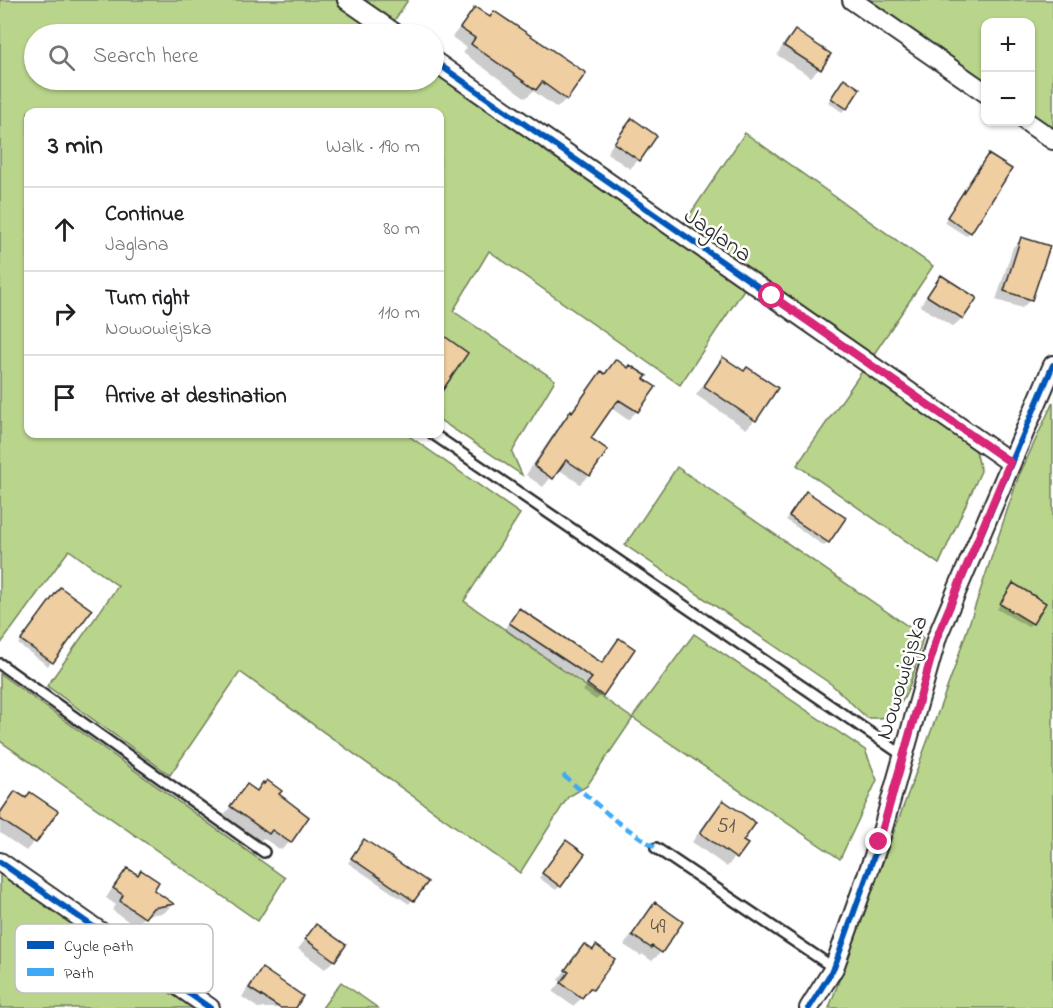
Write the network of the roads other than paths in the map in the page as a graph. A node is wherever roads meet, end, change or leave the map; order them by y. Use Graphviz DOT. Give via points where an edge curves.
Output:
graph roads {
  1 [pos="347,0"];
  2 [pos="852,0"];
  3 [pos="382,24"];
  4 [pos="444,68"];
  5 [pos="981,90"];
  6 [pos="1033,126"];
  7 [pos="1053,140"];
  8 [pos="1053,365"];
  9 [pos="439,438"];
  10 [pos="1010,462"];
  11 [pos="0,664"];
  12 [pos="904,756"];
  13 [pos="656,848"];
  14 [pos="264,852"];
  15 [pos="0,862"];
  16 [pos="89,924"];
  17 [pos="834,968"];
  18 [pos="188,993"];
  19 [pos="210,1008"];
  20 [pos="809,1008"];
  1 -- 3 [label="street"];
  2 -- 5 [label="street"];
  4 -- 10 [label="street, Jaglana"];
  6 -- 7 [label="street"];
  8 -- 10 [label="street, Nowowiejska"];
  9 -- 12 [label="lane"];
  10 -- 12 [label="street, Nowowiejska" via="937,637"];
  11 -- 14 [label="lane"];
  12 -- 17 [label="street, Nowowiejska" via="879,842"];
  13 -- 17 [label="lane"];
  15 -- 16 [label="street"];
  17 -- 20 [label="street, Nowowiejska"];
  18 -- 19 [label="street"];
}
